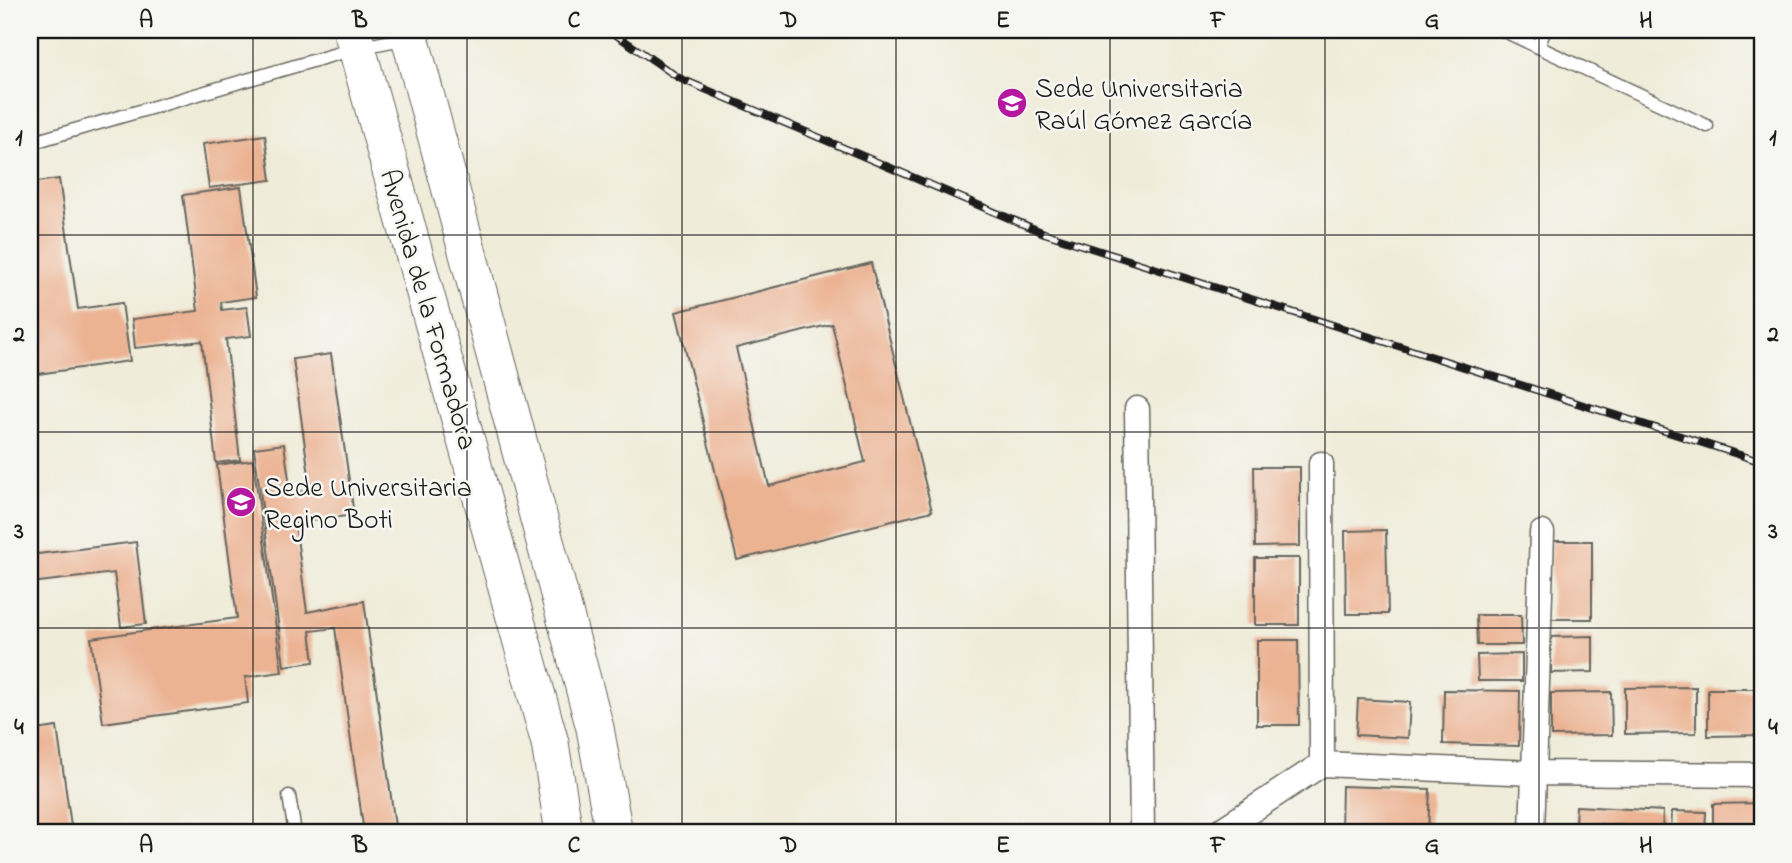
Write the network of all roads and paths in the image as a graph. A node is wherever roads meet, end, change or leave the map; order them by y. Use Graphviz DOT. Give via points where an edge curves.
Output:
graph roads {
  1 [pos="1502,30"];
  2 [pos="1545,30"];
  3 [pos="410,34"];
  4 [pos="355,39"];
  5 [pos="1538,47"];
  6 [pos="1707,126"];
  7 [pos="30,143"];
  8 [pos="1137,409"];
  9 [pos="1321,464"];
  10 [pos="1542,533"];
  11 [pos="1322,764"];
  12 [pos="1534,773"];
  13 [pos="1762,775"];
  14 [pos="289,796"];
  15 [pos="295,833"];
  16 [pos="564,833"];
  17 [pos="614,833"];
  18 [pos="1142,833"];
  19 [pos="1217,833"];
  20 [pos="1532,833"];
  1 -- 5 [label="lane"];
  2 -- 5 [label="lane"];
  3 -- 4 [label="lane"];
  3 -- 17 [label="main road, Avenida de la Formadora" via="595,728"];
  4 -- 7 [label="lane"];
  4 -- 16 [label="main road, Avenida de la Formadora" via="550,743"];
  5 -- 6 [label="lane"];
  8 -- 18 [label="street"];
  9 -- 11 [label="street"];
  10 -- 12 [label="street"];
  11 -- 12 [label="street"];
  11 -- 19 [label="street"];
  12 -- 13 [label="street"];
  12 -- 20 [label="street"];
  14 -- 15 [label="lane"];
}
